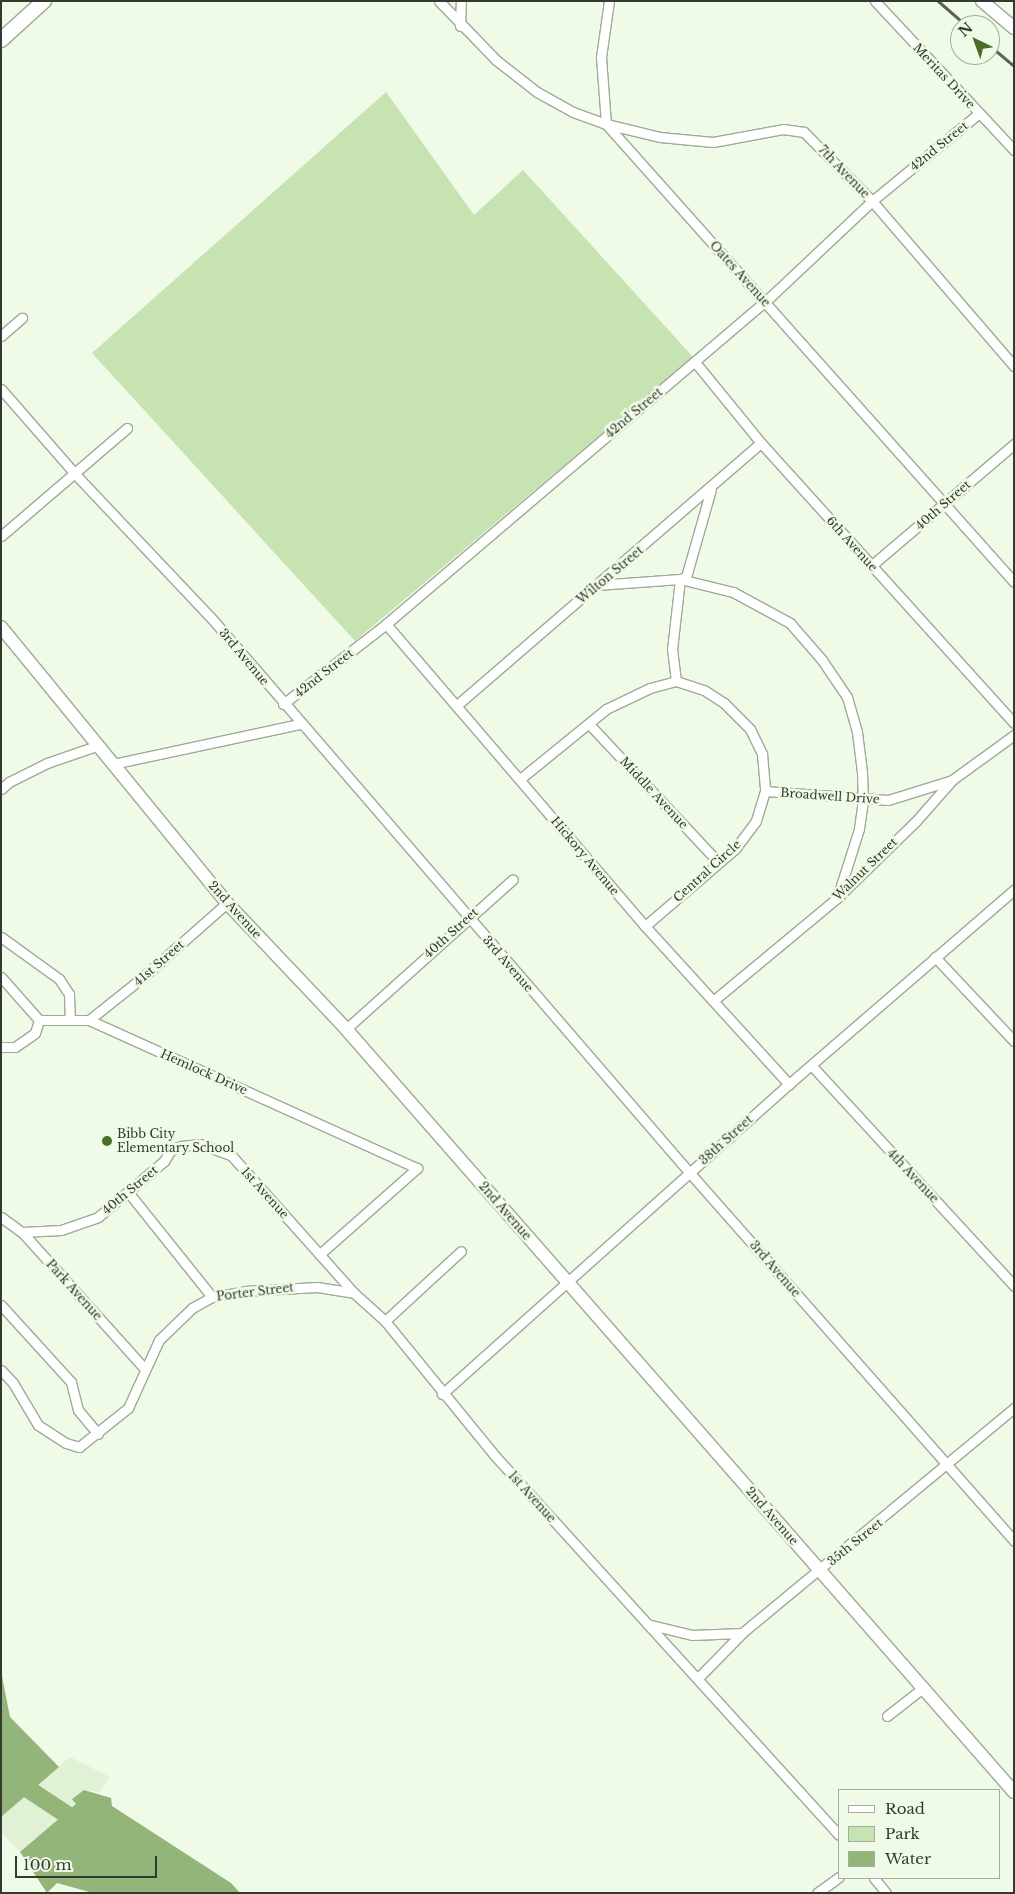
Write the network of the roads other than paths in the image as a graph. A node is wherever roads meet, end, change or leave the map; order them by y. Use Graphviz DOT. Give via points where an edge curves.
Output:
graph roads {
  1 [pos="44,1"];
  2 [pos="439,1"];
  3 [pos="461,1"];
  4 [pos="609,1"];
  5 [pos="875,1"];
  6 [pos="982,1"];
  7 [pos="460,26"];
  8 [pos="1014,28"];
  9 [pos="1,40"];
  10 [pos="978,114"];
  11 [pos="606,124"];
  12 [pos="1014,150"];
  13 [pos="872,201"];
  14 [pos="765,302"];
  15 [pos="22,318"];
  16 [pos="1,336"];
  17 [pos="694,362"];
  18 [pos="1014,366"];
  19 [pos="1,388"];
  20 [pos="127,428"];
  21 [pos="762,443"];
  22 [pos="1014,444"];
  23 [pos="76,475"];
  24 [pos="711,489"];
  25 [pos="946,503"];
  26 [pos="1,536"];
  27 [pos="872,565"];
  28 [pos="680,579"];
  29 [pos="1014,582"];
  30 [pos="597,585"];
  31 [pos="386,624"];
  32 [pos="1,627"];
  33 [pos="676,681"];
  34 [pos="283,704"];
  35 [pos="457,705"];
  36 [pos="1014,723"];
  37 [pos="300,724"];
  38 [pos="589,724"];
  39 [pos="1014,735"];
  40 [pos="96,746"];
  41 [pos="113,764"];
  42 [pos="520,779"];
  43 [pos="952,780"];
  44 [pos="1,789"];
  45 [pos="765,791"];
  46 [pos="863,800"];
  47 [pos="718,862"];
  48 [pos="513,879"];
  49 [pos="1014,890"];
  50 [pos="837,898"];
  51 [pos="227,903"];
  52 [pos="468,918"];
  53 [pos="645,926"];
  54 [pos="1,937"];
  55 [pos="935,957"];
  56 [pos="1,977"];
  57 [pos="713,1001"];
  58 [pos="39,1020"];
  59 [pos="70,1020"];
  60 [pos="89,1020"];
  61 [pos="346,1029"];
  62 [pos="1014,1041"];
  63 [pos="1,1047"];
  64 [pos="812,1066"];
  65 [pos="789,1084"];
  66 [pos="231,1155"];
  67 [pos="689,1172"];
  68 [pos="128,1192"];
  69 [pos="1,1217"];
  70 [pos="22,1232"];
  71 [pos="461,1251"];
  72 [pos="321,1253"];
  73 [pos="566,1282"];
  74 [pos="1014,1286"];
  75 [pos="354,1294"];
  76 [pos="212,1297"];
  77 [pos="1,1305"];
  78 [pos="385,1321"];
  79 [pos="144,1368"];
  80 [pos="1,1370"];
  81 [pos="442,1394"];
  82 [pos="1014,1408"];
  83 [pos="98,1434"];
  84 [pos="948,1466"];
  85 [pos="1014,1541"];
  86 [pos="820,1571"];
  87 [pos="647,1624"];
  88 [pos="742,1633"];
  89 [pos="698,1678"];
  90 [pos="924,1687"];
  91 [pos="887,1716"];
  92 [pos="1014,1792"];
  93 [pos="838,1834"];
  94 [pos="838,1878"];
  95 [pos="875,1879"];
  96 [pos="817,1893"];
  97 [pos="886,1893"];
  1 -- 9 [label="main road"];
  2 -- 7 [label="street, Oates Avenue"];
  3 -- 7 [label="street"];
  4 -- 11 [label="street" via="601,57"];
  5 -- 10 [label="street, Meritas Drive"];
  6 -- 8 [label="main road"];
  7 -- 11 [label="street, Oates Avenue" via="537,92 573,112"];
  10 -- 12 [label="street, Meritas Drive"];
  10 -- 13 [label="street, 42nd Street"];
  11 -- 13 [label="street, 7th Avenue" via="660,138 713,142 783,130 804,132"];
  11 -- 14 [label="street, Oates Avenue"];
  13 -- 14 [label="street, 42nd Street"];
  13 -- 18 [label="street, 7th Avenue"];
  14 -- 17 [label="street, 42nd Street"];
  14 -- 25 [label="street, Oates Avenue"];
  15 -- 16 [label="street"];
  17 -- 21 [label="street, 6th Avenue"];
  17 -- 31 [label="street, 42nd Street"];
  19 -- 23 [label="street, 3rd Avenue"];
  20 -- 23 [label="street"];
  21 -- 24 [label="street, Wilton Street"];
  21 -- 27 [label="street, 6th Avenue"];
  22 -- 25 [label="street, 40th Street"];
  23 -- 26 [label="street"];
  23 -- 34 [label="street, 3rd Avenue" via="213,620"];
  24 -- 28 [label="street" via="686,577"];
  24 -- 30 [label="street, Wilton Street"];
  25 -- 27 [label="street, 40th Street"];
  25 -- 29 [label="street, Oates Avenue"];
  27 -- 36 [label="street, 6th Avenue"];
  28 -- 30 [label="street"];
  28 -- 33 [label="street" via="672,650"];
  28 -- 46 [label="street" via="733,592 790,623 822,660 846,697 857,732"];
  30 -- 35 [label="street, Wilton Street"];
  31 -- 34 [label="street, 42nd Street"];
  31 -- 35 [label="street, Hickory Avenue"];
  32 -- 40 [label="main road, 2nd Avenue"];
  33 -- 38 [label="street" via="650,688 606,710"];
  33 -- 45 [label="street, Central Circle" via="704,690 724,703 750,730 762,754"];
  34 -- 37 [label="street, 3rd Avenue"];
  35 -- 42 [label="street, Hickory Avenue"];
  37 -- 41 [label="street"];
  37 -- 52 [label="street, 3rd Avenue"];
  38 -- 42 [label="street"];
  38 -- 47 [label="street, Middle Avenue"];
  39 -- 43 [label="street, Walnut Street"];
  40 -- 41 [label="main road, 2nd Avenue"];
  40 -- 44 [label="street" via="47,763"];
  41 -- 51 [label="main road, 2nd Avenue"];
  42 -- 53 [label="street, Hickory Avenue"];
  43 -- 46 [label="street, Broadwell Drive" via="896,798"];
  43 -- 50 [label="street, Walnut Street" via="916,821"];
  45 -- 46 [label="street, Broadwell Drive"];
  45 -- 47 [label="street, Central Circle" via="756,821 736,848"];
  46 -- 50 [label="street" via="856,837"];
  47 -- 53 [label="street, Central Circle"];
  48 -- 52 [label="street, 40th Street"];
  49 -- 55 [label="street, 38th Street"];
  50 -- 57 [label="street, Walnut Street"];
  51 -- 60 [label="street, 41st Street"];
  51 -- 61 [label="main road, 2nd Avenue"];
  52 -- 61 [label="street, 40th Street"];
  52 -- 67 [label="street, 3rd Avenue"];
  53 -- 57 [label="street, Hickory Avenue"];
  54 -- 59 [label="street" via="59,979 69,994"];
  55 -- 62 [label="street"];
  55 -- 64 [label="street, 38th Street"];
  56 -- 58 [label="street"];
  57 -- 65 [label="street, Hickory Avenue"];
  58 -- 59 [label="street, Hemlock Drive"];
  58 -- 63 [label="street" via="35,1033 16,1047"];
  59 -- 60 [label="street, Hemlock Drive"];
  60 -- 72 [label="street, Hemlock Drive" via="417,1168"];
  61 -- 73 [label="main road, 2nd Avenue"];
  64 -- 65 [label="street, 38th Street"];
  64 -- 74 [label="street, 4th Avenue"];
  65 -- 67 [label="street, 38th Street"];
  66 -- 68 [label="street, 40th Street" via="200,1144 181,1146 171,1150 164,1161"];
  66 -- 72 [label="street, 1st Avenue"];
  67 -- 73 [label="street, 38th Street"];
  67 -- 84 [label="street, 3rd Avenue"];
  68 -- 70 [label="street, 40th Street" via="98,1217 61,1230"];
  68 -- 76 [label="street"];
  69 -- 70 [label="street, Park Avenue"];
  70 -- 79 [label="street, Park Avenue"];
  71 -- 78 [label="street"];
  72 -- 75 [label="street, 1st Avenue"];
  73 -- 81 [label="street, 38th Street"];
  73 -- 86 [label="main road, 2nd Avenue"];
  75 -- 76 [label="street, Porter Street" via="296,1287"];
  75 -- 78 [label="street, 1st Avenue"];
  76 -- 79 [label="street, Porter Street" via="177,1320 158,1340"];
  77 -- 83 [label="street" via="71,1382 78,1410"];
  78 -- 81 [label="street, 1st Avenue"];
  79 -- 83 [label="street, Porter Street" via="128,1408"];
  80 -- 83 [label="street, Porter Street" via="13,1383 38,1425 66,1443 79,1446"];
  81 -- 87 [label="street, 1st Avenue"];
  82 -- 84 [label="street, 35th Street"];
  84 -- 85 [label="street, 3rd Avenue"];
  84 -- 86 [label="street, 35th Street"];
  86 -- 88 [label="street, 35th Street"];
  86 -- 90 [label="main road, 2nd Avenue"];
  87 -- 88 [label="street" via="692,1635"];
  87 -- 89 [label="street, 1st Avenue"];
  88 -- 89 [label="street, 35th Street"];
  89 -- 93 [label="street, 1st Avenue"];
  90 -- 91 [label="street"];
  90 -- 92 [label="main road, 2nd Avenue"];
  94 -- 96 [label="street"];
  95 -- 97 [label="street"];
}
